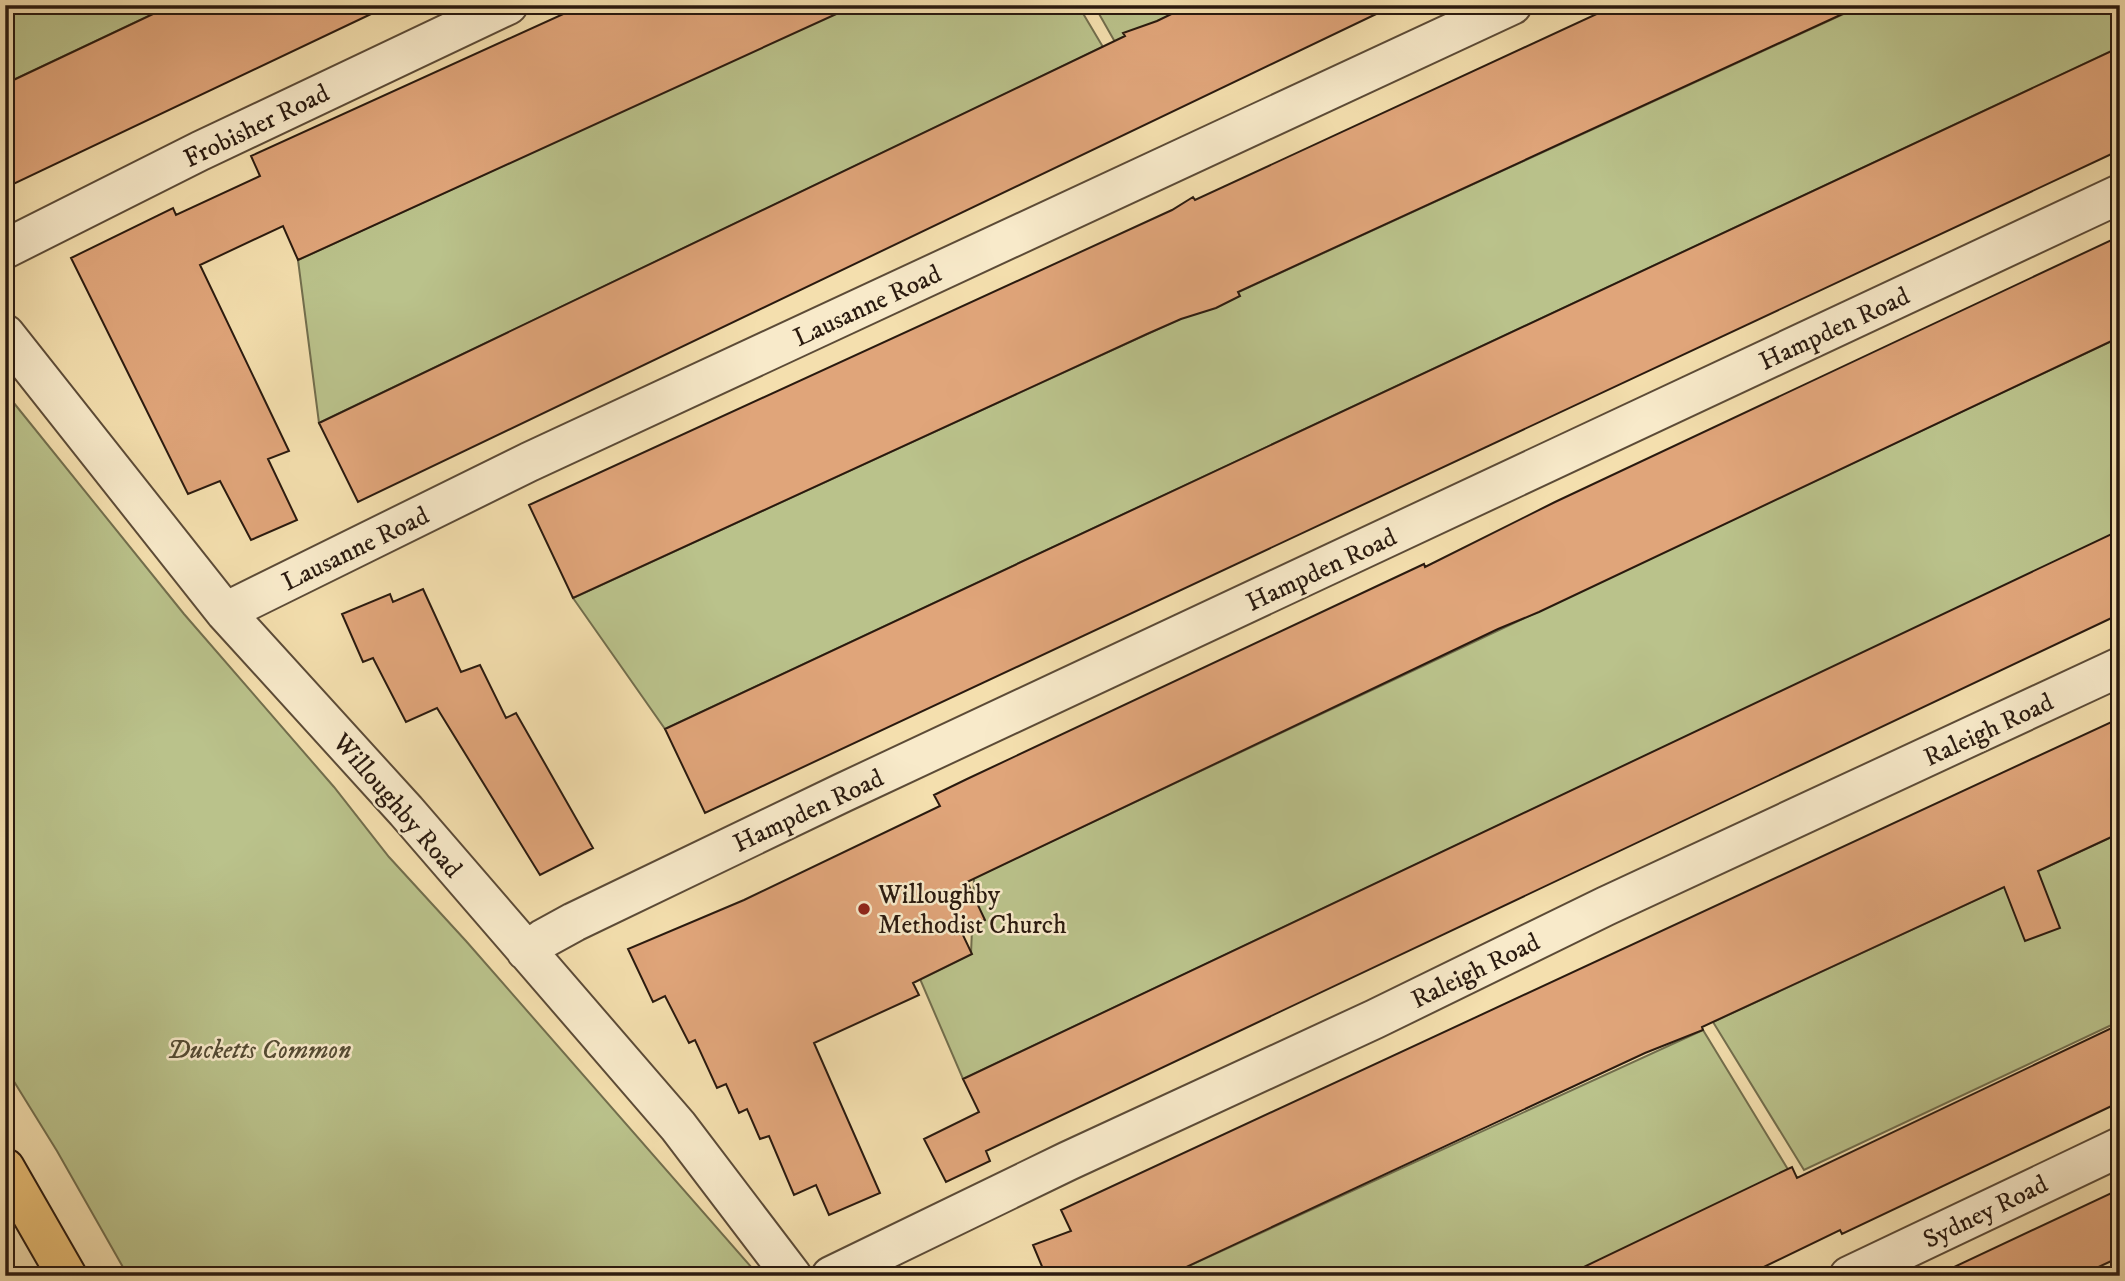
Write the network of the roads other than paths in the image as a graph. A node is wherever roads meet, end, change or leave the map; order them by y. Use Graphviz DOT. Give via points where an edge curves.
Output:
graph roads {
  1 [pos="508,5"];
  2 [pos="1512,5"];
  3 [pos="2120,194"];
  4 [pos="5,248"];
  5 [pos="5,334"];
  6 [pos="225,612"];
  7 [pos="2120,667"];
  8 [pos="526,951"];
  9 [pos="2120,1147"];
  10 [pos="5,1168"];
  11 [pos="67,1276"];
  12 [pos="792,1276"];
  13 [pos="831,1276"];
  14 [pos="1849,1276"];
  1 -- 4 [label="street, Frobisher Road"];
  2 -- 6 [label="street, Lausanne Road" via="529,462"];
  3 -- 8 [label="street, Hampden Road" via="842,793 574,922"];
  5 -- 6 [label="street, Willoughby Road"];
  6 -- 8 [label="street, Willoughby Road"];
  7 -- 13 [label="street, Raleigh Road"];
  8 -- 12 [label="street, Willoughby Road" via="678,1126"];
  9 -- 14 [label="street, Sydney Road"];
  10 -- 11 [label="main road"];
}
